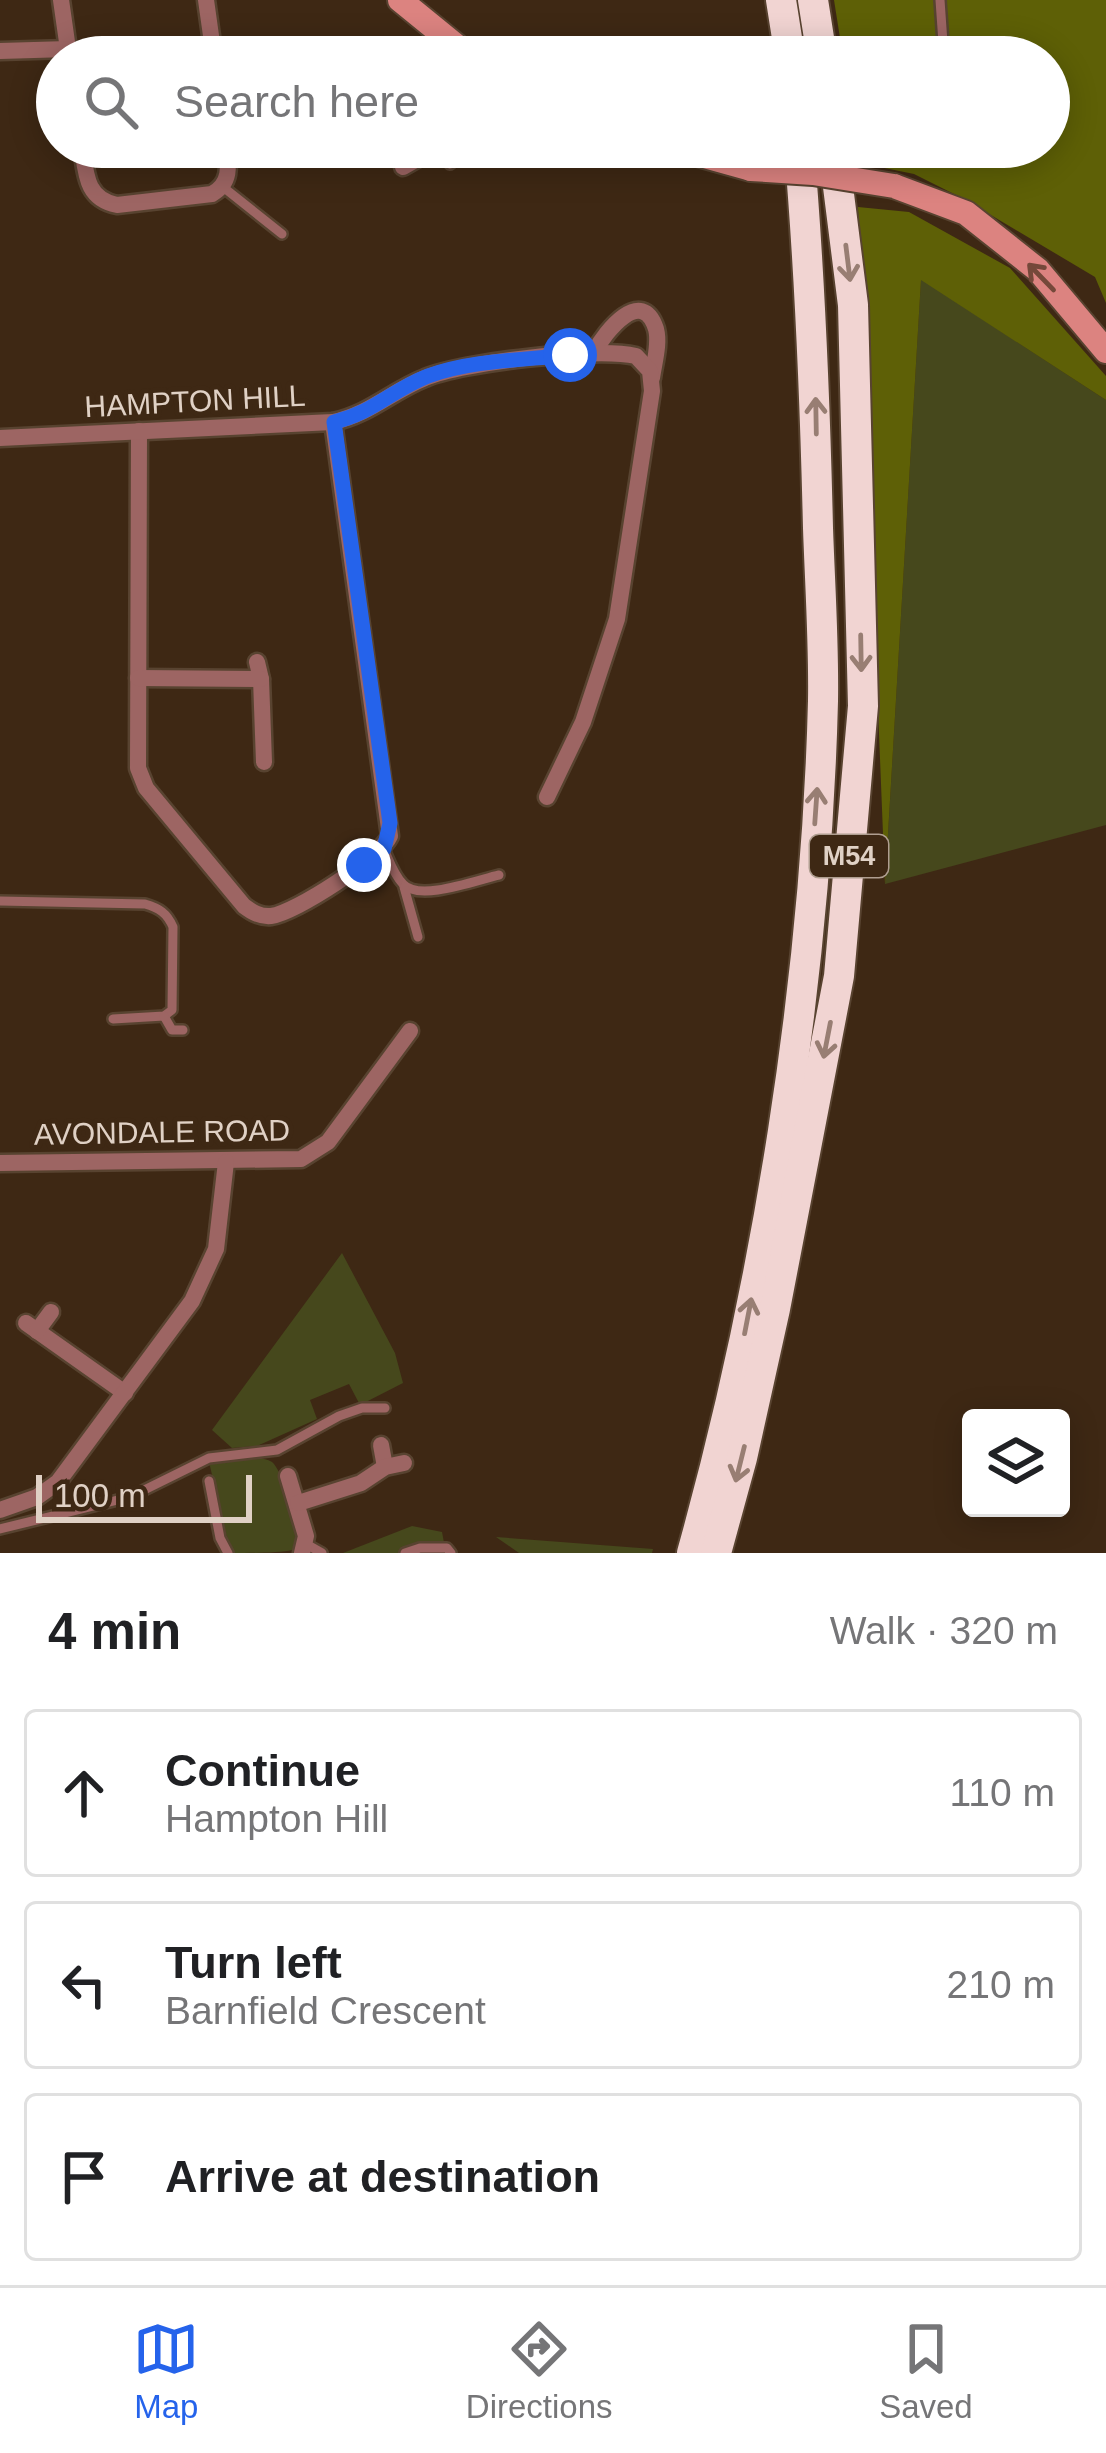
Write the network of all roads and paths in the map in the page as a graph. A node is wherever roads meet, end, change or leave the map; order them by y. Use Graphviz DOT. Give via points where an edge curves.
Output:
graph roads {
  1 [pos="61,0"];
  2 [pos="206,0"];
  3 [pos="400,0"];
  4 [pos="781,0"];
  5 [pos="813,0"];
  6 [pos="940,0"];
  7 [pos="66,36"];
  8 [pos="211,36"];
  9 [pos="444,36"];
  10 [pos="787,36"];
  11 [pos="818,36"];
  12 [pos="943,36"];
  13 [pos="0,51"];
  14 [pos="36,52"];
  15 [pos="86,168"];
  16 [pos="229,168"];
  17 [pos="747,168"];
  18 [pos="801,168"];
  19 [pos="836,168"];
  20 [pos="224,188"];
  21 [pos="282,234"];
  22 [pos="595,351"];
  23 [pos="1106,351"];
  24 [pos="652,381"];
  25 [pos="334,422"];
  26 [pos="139,431"];
  27 [pos="0,438"];
  28 [pos="138,678"];
  29 [pos="264,762"];
  30 [pos="548,796"];
  31 [pos="384,849"];
  32 [pos="499,874"];
  33 [pos="404,887"];
  34 [pos="0,901"];
  35 [pos="418,937"];
  36 [pos="164,1016"];
  37 [pos="112,1019"];
  38 [pos="183,1030"];
  39 [pos="410,1031"];
  40 [pos="0,1162"];
  41 [pos="226,1162"];
  42 [pos="51,1312"];
  43 [pos="125,1393"];
  44 [pos="730,1400"];
  45 [pos="385,1408"];
  46 [pos="382,1445"];
  47 [pos="277,1450"];
  48 [pos="404,1462"];
  49 [pos="385,1467"];
  50 [pos="288,1476"];
  51 [pos="208,1481"];
  52 [pos="298,1503"];
  53 [pos="0,1510"];
  54 [pos="0,1529"];
  55 [pos="310,1550"];
  56 [pos="228,1553"];
  57 [pos="405,1553"];
  58 [pos="451,1553"];
  59 [pos="677,1553"];
  60 [pos="692,1553"];
  61 [pos="716,1553"];
  1 -- 7 [label="street"];
  2 -- 8 [label="street"];
  3 -- 9 [label="street"];
  4 -- 10 [label="highway"];
  5 -- 11 [label="highway"];
  6 -- 12 [label="lane"];
  13 -- 14 [label="street"];
  15 -- 20 [label="street" via="106,202"];
  16 -- 20 [label="street"];
  23 -- 17 [label="street, one-way, bridge" via="1038,270 966,213 894,186"];
  44 -- 18 [label="highway, M54, one-way" via="768,1218 804,974 823,701 813,300"];
  19 -- 61 [label="highway, M54, one-way" via="853,305 861,729 839,976 779,1288"];
  20 -- 21 [label="lane"];
  22 -- 24 [label="street, HAMPTON HILL" via="636,356"];
  22 -- 24 [label="street" via="621,315 646,315 658,337"];
  22 -- 25 [label="street, HAMPTON HILL" via="452,369"];
  24 -- 30 [label="street" via="617,619"];
  25 -- 26 [label="street, HAMPTON HILL"];
  25 -- 31 [label="street" via="390,823"];
  26 -- 27 [label="street, HAMPTON HILL"];
  26 -- 28 [label="street"];
  28 -- 29 [label="street" via="259,671"];
  28 -- 31 [label="street" via="138,768 146,788 244,906 265,916 285,911"];
  31 -- 33 [label="lane"];
  32 -- 33 [label="lane" via="431,891"];
  33 -- 35 [label="lane"];
  34 -- 36 [label="lane" via="160,909 173,927 172,1010"];
  36 -- 37 [label="lane"];
  36 -- 38 [label="lane" via="172,1030"];
  39 -- 41 [label="street, AVONDALE ROAD" via="328,1142 301,1159"];
  40 -- 41 [label="street, AVONDALE ROAD"];
  41 -- 43 [label="street" via="209,1268"];
  42 -- 43 [label="street" via="32,1327"];
  43 -- 53 [label="street" via="58,1482"];
  44 -- 59 [label="highway, M54"];
  44 -- 60 [label="highway, M54"];
  45 -- 47 [label="lane" via="339,1416"];
  46 -- 49 [label="street"];
  47 -- 50 [label="lane"];
  47 -- 54 [label="lane" via="209,1458 130,1497"];
  48 -- 49 [label="street"];
  49 -- 52 [label="street"];
  50 -- 52 [label="street"];
  51 -- 56 [label="lane"];
  52 -- 55 [label="street"];
  57 -- 58 [label="lane"];
}
